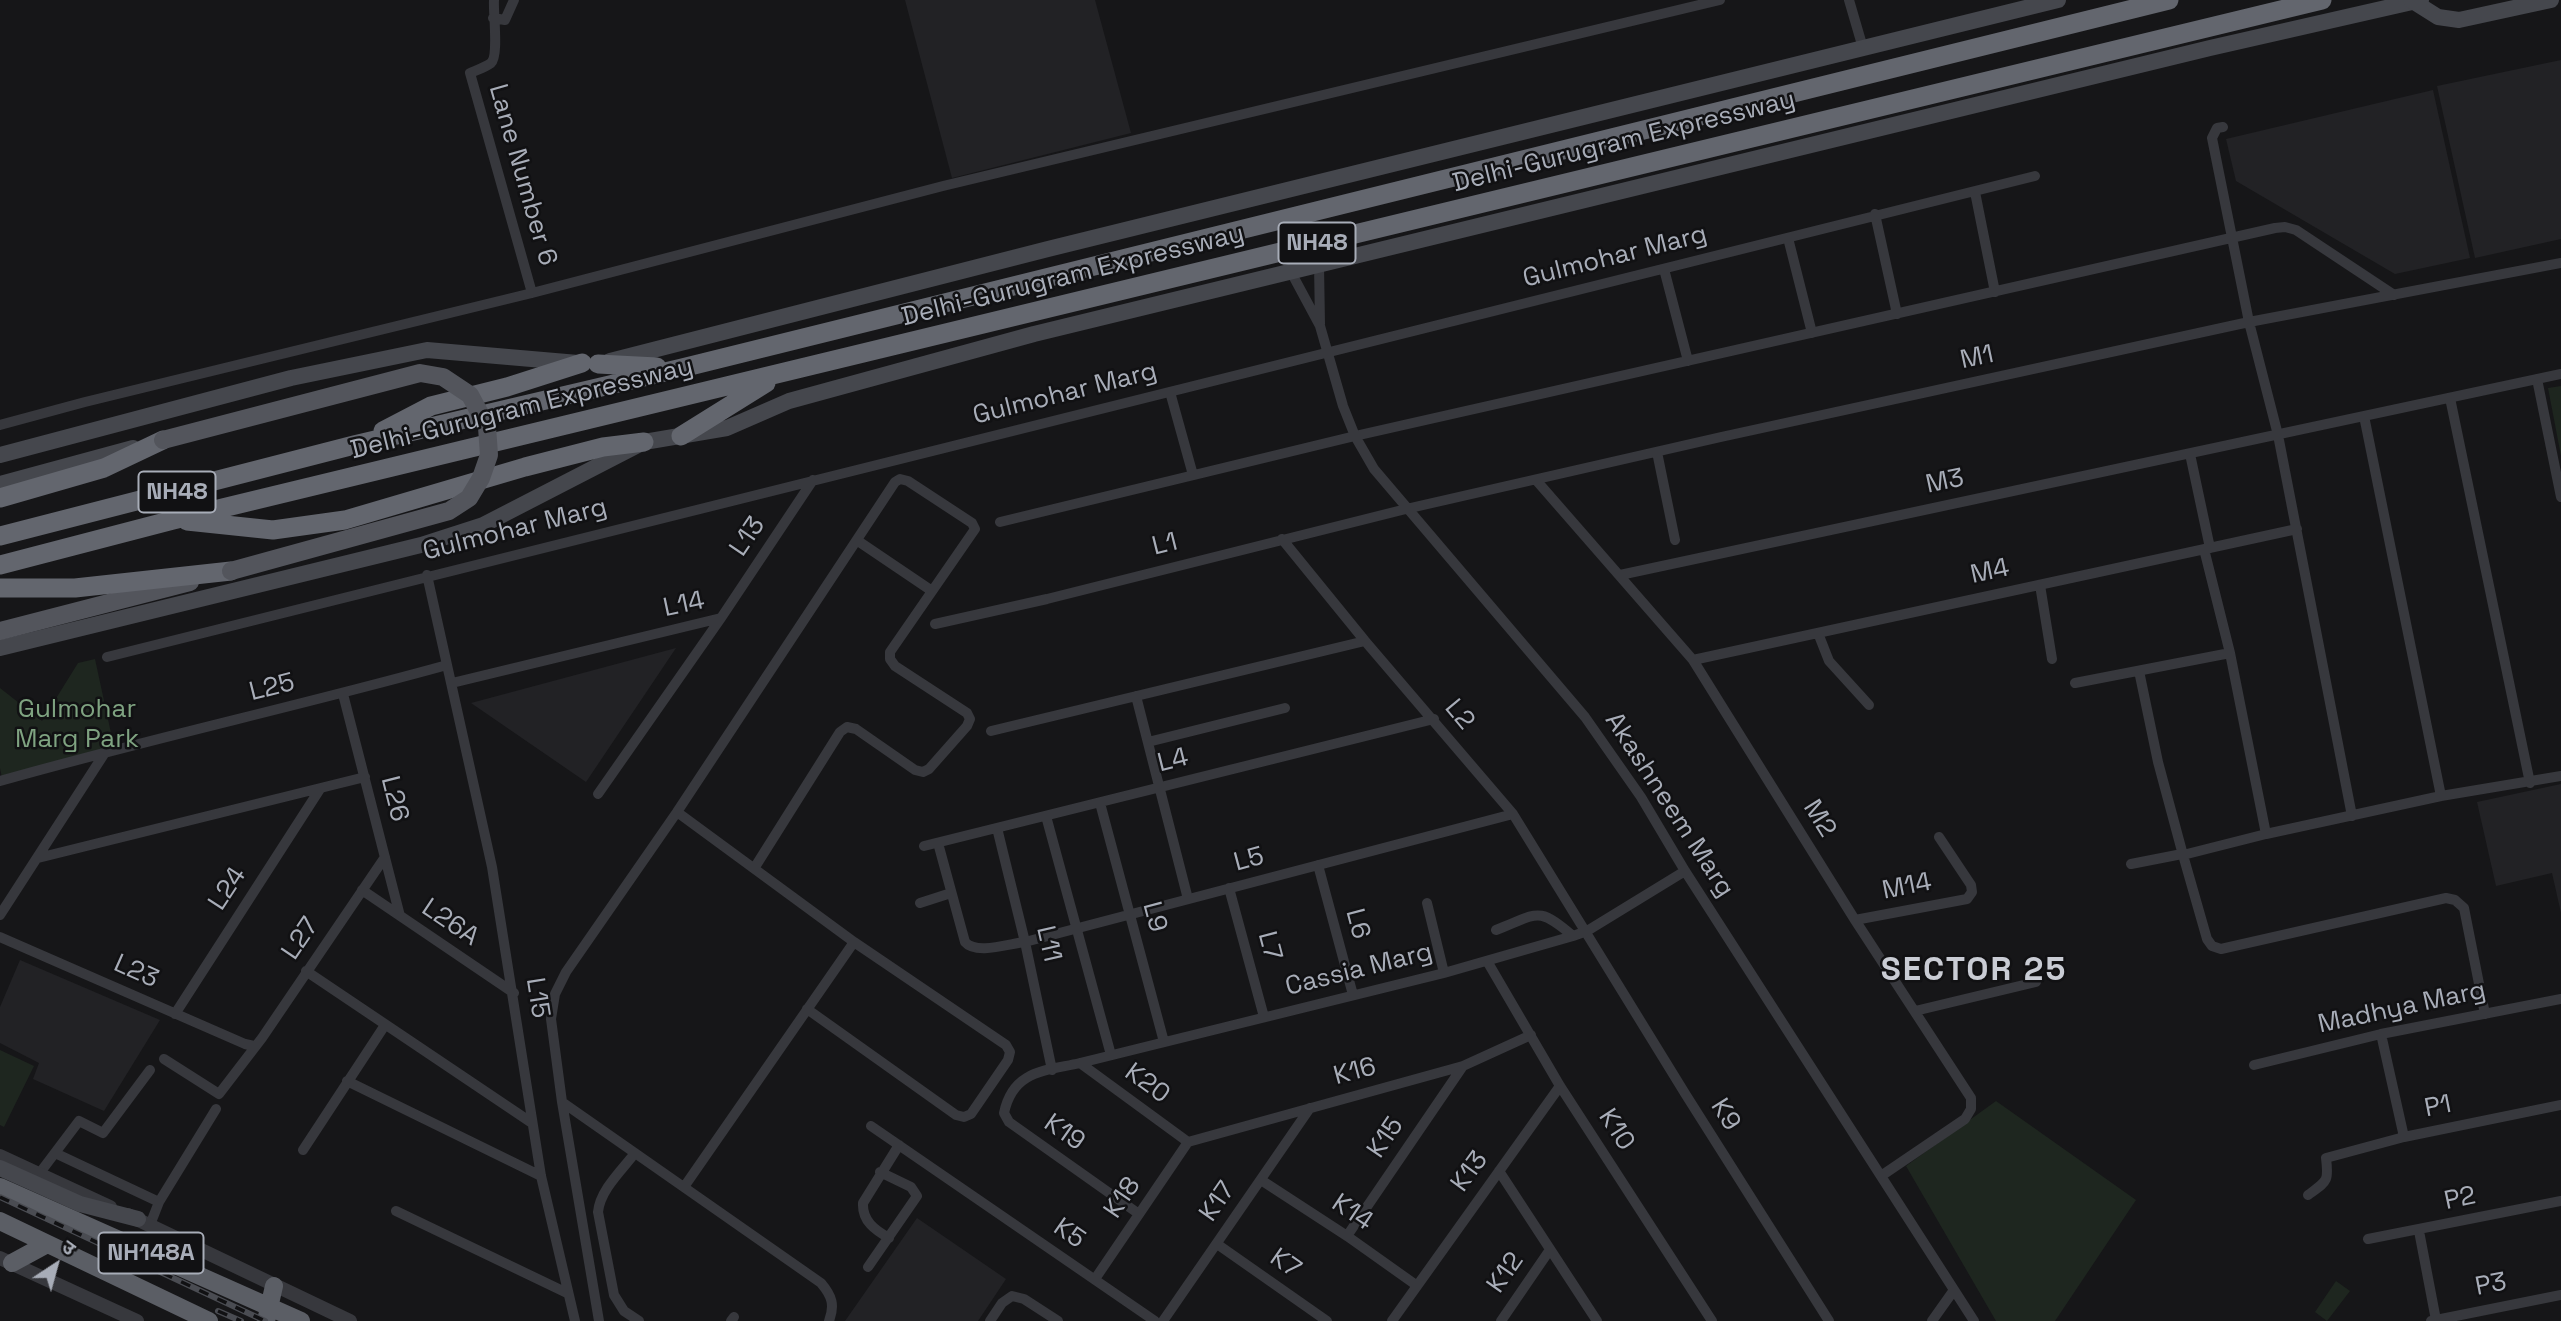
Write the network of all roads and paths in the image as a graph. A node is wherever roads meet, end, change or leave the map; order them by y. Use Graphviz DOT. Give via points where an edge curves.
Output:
graph roads {
  1 [pos="494,0"];
  2 [pos="514,0"];
  3 [pos="1720,0"];
  4 [pos="1849,0"];
  5 [pos="2058,0"];
  6 [pos="2169,0"];
  7 [pos="2322,0"];
  8 [pos="2411,0"];
  9 [pos="2421,0"];
  10 [pos="2551,0"];
  11 [pos="493,18"];
  12 [pos="1863,48"];
  13 [pos="2223,127"];
  14 [pos="2035,176"];
  15 [pos="1975,192"];
  16 [pos="1875,214"];
  17 [pos="1787,238"];
  18 [pos="2234,239"];
  19 [pos="2561,263"];
  20 [pos="1319,265"];
  21 [pos="1664,269"];
  22 [pos="1291,272"];
  23 [pos="1996,292"];
  24 [pos="532,293"];
  25 [pos="2394,295"];
  26 [pos="1897,314"];
  27 [pos="2249,322"];
  28 [pos="1320,327"];
  29 [pos="1812,332"];
  30 [pos="1329,353"];
  31 [pos="1688,360"];
  32 [pos="590,364"];
  33 [pos="682,368"];
  34 [pos="782,373"];
  35 [pos="2561,374"];
  36 [pos="2537,379"];
  37 [pos="1170,392"];
  38 [pos="2450,398"];
  39 [pos="2364,416"];
  40 [pos="0,425"];
  41 [pos="2278,435"];
  42 [pos="681,436"];
  43 [pos="1355,436"];
  44 [pos="163,440"];
  45 [pos="644,442"];
  46 [pos="354,445"];
  47 [pos="1657,452"];
  48 [pos="2190,454"];
  49 [pos="0,456"];
  50 [pos="1193,475"];
  51 [pos="813,480"];
  52 [pos="1536,480"];
  53 [pos="0,484"];
  54 [pos="2561,497"];
  55 [pos="0,498"];
  56 [pos="1406,509"];
  57 [pos="173,520"];
  58 [pos="1000,522"];
  59 [pos="2297,529"];
  60 [pos="0,536"];
  61 [pos="1282,539"];
  62 [pos="1675,540"];
  63 [pos="858,541"];
  64 [pos="2207,549"];
  65 [pos="0,565"];
  66 [pos="231,571"];
  67 [pos="427,575"];
  68 [pos="1620,575"];
  69 [pos="2040,585"];
  70 [pos="0,589"];
  71 [pos="932,590"];
  72 [pos="721,618"];
  73 [pos="935,624"];
  74 [pos="4,630"];
  75 [pos="1818,633"];
  76 [pos="1365,641"];
  77 [pos="0,648"];
  78 [pos="2230,653"];
  79 [pos="107,657"];
  80 [pos="2052,659"];
  81 [pos="1693,660"];
  82 [pos="447,665"];
  83 [pos="2139,671"];
  84 [pos="452,683"];
  85 [pos="2076,683"];
  86 [pos="343,694"];
  87 [pos="1136,696"];
  88 [pos="1869,705"];
  89 [pos="1285,708"];
  90 [pos="1434,719"];
  91 [pos="991,731"];
  92 [pos="1148,742"];
  93 [pos="106,751"];
  94 [pos="2561,776"];
  95 [pos="365,777"];
  96 [pos="0,781"];
  97 [pos="2530,783"];
  98 [pos="320,789"];
  99 [pos="1159,789"];
  100 [pos="598,794"];
  101 [pos="2441,796"];
  102 [pos="1100,803"];
  103 [pos="677,811"];
  104 [pos="1513,814"];
  105 [pos="1046,816"];
  106 [pos="2352,816"];
  107 [pos="997,828"];
  108 [pos="2266,834"];
  109 [pos="1939,837"];
  110 [pos="938,843"];
  111 [pos="924,846"];
  112 [pos="2182,855"];
  113 [pos="385,857"];
  114 [pos="38,858"];
  115 [pos="2131,864"];
  116 [pos="1318,865"];
  117 [pos="755,867"];
  118 [pos="1685,871"];
  119 [pos="1229,888"];
  120 [pos="362,890"];
  121 [pos="951,893"];
  122 [pos="1188,899"];
  123 [pos="920,903"];
  124 [pos="1427,903"];
  125 [pos="1130,914"];
  126 [pos="0,915"];
  127 [pos="400,916"];
  128 [pos="1855,920"];
  129 [pos="1076,928"];
  130 [pos="1496,930"];
  131 [pos="1587,931"];
  132 [pos="1573,936"];
  133 [pos="0,937"];
  134 [pos="854,942"];
  135 [pos="1025,942"];
  136 [pos="1488,961"];
  137 [pos="306,971"];
  138 [pos="1444,973"];
  139 [pos="2036,982"];
  140 [pos="514,993"];
  141 [pos="1353,995"];
  142 [pos="2561,999"];
  143 [pos="807,1009"];
  144 [pos="1914,1011"];
  145 [pos="175,1014"];
  146 [pos="2485,1014"];
  147 [pos="1264,1017"];
  148 [pos="385,1025"];
  149 [pos="2381,1034"];
  150 [pos="1531,1035"];
  151 [pos="1164,1042"];
  152 [pos="254,1046"];
  153 [pos="1111,1055"];
  154 [pos="164,1059"];
  155 [pos="1080,1063"];
  156 [pos="2254,1065"];
  157 [pos="1463,1066"];
  158 [pos="150,1070"];
  159 [pos="1052,1070"];
  160 [pos="1029,1075"];
  161 [pos="346,1081"];
  162 [pos="1560,1086"];
  163 [pos="562,1102"];
  164 [pos="2561,1105"];
  165 [pos="1310,1108"];
  166 [pos="216,1110"];
  167 [pos="532,1122"];
  168 [pos="871,1126"];
  169 [pos="2404,1137"];
  170 [pos="1188,1142"];
  171 [pos="898,1145"];
  172 [pos="303,1150"];
  173 [pos="55,1153"];
  174 [pos="635,1153"];
  175 [pos="0,1156"];
  176 [pos="0,1168"];
  177 [pos="1499,1171"];
  178 [pos="880,1172"];
  179 [pos="39,1174"];
  180 [pos="541,1176"];
  181 [pos="1881,1176"];
  182 [pos="1261,1180"];
  183 [pos="0,1186"];
  184 [pos="684,1187"];
  185 [pos="2308,1195"];
  186 [pos="2561,1201"];
  187 [pos="159,1202"];
  188 [pos="396,1212"];
  189 [pos="1139,1214"];
  190 [pos="0,1221"];
  191 [pos="144,1222"];
  192 [pos="2419,1231"];
  193 [pos="1347,1236"];
  194 [pos="889,1238"];
  195 [pos="2368,1239"];
  196 [pos="47,1244"];
  197 [pos="1217,1244"];
  198 [pos="1549,1251"];
  199 [pos="6,1260"];
  200 [pos="868,1267"];
  201 [pos="1095,1279"];
  202 [pos="1416,1285"];
  203 [pos="275,1286"];
  204 [pos="1954,1290"];
  205 [pos="567,1293"];
  206 [pos="2561,1294"];
  207 [pos="268,1314"];
  208 [pos="2433,1320"];
  209 [pos="137,1321"];
  210 [pos="209,1321"];
  211 [pos="301,1321"];
  212 [pos="350,1321"];
  213 [pos="575,1321"];
  214 [pos="599,1321"];
  215 [pos="639,1321"];
  216 [pos="829,1321"];
  217 [pos="990,1321"];
  218 [pos="1058,1321"];
  219 [pos="1155,1321"];
  220 [pos="1163,1321"];
  221 [pos="1327,1321"];
  222 [pos="1392,1321"];
  223 [pos="1501,1321"];
  224 [pos="1597,1321"];
  225 [pos="1712,1321"];
  226 [pos="1829,1321"];
  227 [pos="1932,1321"];
  228 [pos="1974,1321"];
  1 -- 11 [label="street, Lane Number 6"];
  2 -- 11 [label="street" via="505,20"];
  3 -- 24 [label="street" via="943,186"];
  4 -- 12 [label="street"];
  5 -- 12 [label="main road"];
  6 -- 33 [label="highway, Delhi-Gurugram Expressway / NH48"];
  7 -- 34 [label="highway, Delhi-Gurugram Expressway / NH48"];
  8 -- 10 [label="main road, bridge" via="2438,17 2459,20"];
  9 -- 20 [label="main road"];
  11 -- 24 [label="street, Lane Number 6" via="496,56 470,73"];
  12 -- 32 [label="main road"];
  13 -- 18 [label="street" via="2217,128 2212,138"];
  14 -- 15 [label="street, Gulmohar Marg"];
  15 -- 16 [label="street, Gulmohar Marg"];
  15 -- 23 [label="street"];
  16 -- 17 [label="street, Gulmohar Marg"];
  16 -- 26 [label="street"];
  17 -- 21 [label="street, Gulmohar Marg"];
  17 -- 29 [label="street"];
  18 -- 23 [label="street"];
  18 -- 25 [label="street" via="2285,227 2296,230"];
  18 -- 27 [label="street"];
  19 -- 25 [label="street, M1"];
  20 -- 22 [label="main road"];
  20 -- 28 [label="street, Akashneem Marg"];
  21 -- 30 [label="street, Gulmohar Marg"];
  21 -- 31 [label="street"];
  22 -- 28 [label="street, Akashneem Marg"];
  22 -- 42 [label="main road" via="1034,334 789,401 727,428"];
  23 -- 26 [label="street"];
  24 -- 40 [label="street"];
  25 -- 27 [label="street, M1"];
  26 -- 29 [label="street"];
  27 -- 41 [label="street"];
  27 -- 47 [label="street, M1"];
  28 -- 30 [label="street, Akashneem Marg"];
  29 -- 31 [label="street"];
  30 -- 37 [label="street, Gulmohar Marg"];
  30 -- 43 [label="street, Akashneem Marg"];
  31 -- 43 [label="street"];
  32 -- 33 [label="highway"];
  32 -- 46 [label="highway" via="431,406"];
  32 -- 49 [label="main road" via="427,349 291,377"];
  33 -- 46 [label="highway, Delhi-Gurugram Expressway / NH48"];
  34 -- 42 [label="highway"];
  34 -- 57 [label="highway, Delhi-Gurugram Expressway / NH48"];
  35 -- 36 [label="street, M3"];
  36 -- 38 [label="street, M3"];
  36 -- 54 [label="street"];
  37 -- 50 [label="street"];
  37 -- 51 [label="street, Gulmohar Marg"];
  38 -- 39 [label="street, M3"];
  38 -- 97 [label="street"];
  39 -- 41 [label="street, M3"];
  39 -- 101 [label="street"];
  41 -- 48 [label="street, M3"];
  41 -- 59 [label="street"];
  42 -- 45 [label="main road"];
  43 -- 50 [label="street"];
  43 -- 56 [label="street, Akashneem Marg"];
  44 -- 53 [label="main road"];
  44 -- 55 [label="highway" via="104,468"];
  44 -- 66 [label="main road, bridge" via="420,373 443,377 470,395 486,426 489,455 469,498 449,511"];
  45 -- 57 [label="highway" via="603,447 525,467 345,520 273,530"];
  45 -- 77 [label="main road" via="483,525 421,545"];
  46 -- 60 [label="highway, Delhi-Gurugram Expressway / NH48"];
  47 -- 52 [label="street, M1"];
  47 -- 62 [label="street"];
  48 -- 64 [label="street"];
  48 -- 68 [label="street, M3"];
  50 -- 58 [label="street"];
  51 -- 67 [label="street, Gulmohar Marg"];
  51 -- 72 [label="street, L13"];
  52 -- 56 [label="street, M1"];
  52 -- 68 [label="street, M2"];
  56 -- 61 [label="street, L1"];
  56 -- 118 [label="street, Akashneem Marg" via="1585,717"];
  57 -- 65 [label="highway, Delhi-Gurugram Expressway / NH48"];
  59 -- 64 [label="street, M4"];
  59 -- 106 [label="street"];
  61 -- 73 [label="street, L1"];
  61 -- 76 [label="street, L2"];
  63 -- 71 [label="street"];
  63 -- 71 [label="street" via="900,479 972,523 973,535"];
  63 -- 103 [label="street"];
  64 -- 69 [label="street, M4"];
  64 -- 78 [label="street"];
  66 -- 70 [label="highway" via="75,588"];
  66 -- 74 [label="main road"];
  67 -- 79 [label="street, Gulmohar Marg"];
  67 -- 82 [label="street, L15"];
  68 -- 81 [label="street, M2"];
  69 -- 75 [label="street, M4"];
  69 -- 80 [label="street"];
  71 -- 117 [label="street" via="890,652 890,659 967,713 967,726 923,772 847,727"];
  72 -- 84 [label="street, L14"];
  72 -- 100 [label="street, L14"];
  75 -- 81 [label="street, M4"];
  75 -- 88 [label="street" via="1829,661"];
  76 -- 87 [label="street"];
  76 -- 90 [label="street, L2"];
  78 -- 83 [label="street"];
  78 -- 108 [label="street"];
  81 -- 128 [label="street, M2"];
  82 -- 84 [label="street, L15"];
  82 -- 86 [label="street, L25"];
  83 -- 85 [label="street"];
  83 -- 112 [label="street"];
  84 -- 140 [label="street, L15"];
  86 -- 93 [label="street, L25"];
  86 -- 95 [label="street, L26"];
  87 -- 91 [label="street"];
  87 -- 92 [label="street"];
  89 -- 92 [label="street"];
  90 -- 99 [label="street, L4"];
  90 -- 104 [label="street, L2"];
  92 -- 99 [label="street"];
  93 -- 96 [label="street, L25"];
  93 -- 114 [label="street"];
  94 -- 97 [label="street"];
  95 -- 98 [label="street"];
  95 -- 113 [label="street, L26"];
  97 -- 101 [label="street"];
  98 -- 114 [label="street"];
  98 -- 145 [label="street, L24"];
  99 -- 102 [label="street, L4"];
  99 -- 122 [label="street"];
  101 -- 106 [label="street"];
  102 -- 105 [label="street, L4"];
  102 -- 125 [label="street, L9"];
  103 -- 117 [label="street"];
  103 -- 163 [label="street" via="555,994 551,1019"];
  104 -- 116 [label="street, L5"];
  104 -- 131 [label="street, L2"];
  105 -- 107 [label="street, L4"];
  105 -- 129 [label="street"];
  106 -- 108 [label="street"];
  107 -- 110 [label="street, L4"];
  107 -- 135 [label="street, L11"];
  108 -- 112 [label="street"];
  109 -- 128 [label="street, M14" via="1971,885 1966,899"];
  110 -- 111 [label="street, L4"];
  110 -- 121 [label="street, L5"];
  112 -- 115 [label="street"];
  112 -- 146 [label="street" via="2207,939 2221,949 2446,898 2455,900 2463,908"];
  113 -- 120 [label="street, L27"];
  113 -- 127 [label="street, L26"];
  114 -- 126 [label="street"];
  116 -- 119 [label="street, L5"];
  116 -- 141 [label="street, L6"];
  117 -- 134 [label="street"];
  118 -- 131 [label="street, Cassia Marg"];
  118 -- 181 [label="street, Akashneem Marg"];
  119 -- 122 [label="street, L5"];
  119 -- 147 [label="street, L7"];
  120 -- 127 [label="street, L26A"];
  120 -- 137 [label="street, L27"];
  121 -- 123 [label="street"];
  121 -- 135 [label="street, L5" via="969,947 977,950"];
  122 -- 125 [label="street, L5"];
  124 -- 138 [label="street"];
  125 -- 129 [label="street, L5"];
  125 -- 151 [label="street, L9"];
  127 -- 140 [label="street, L26A"];
  128 -- 144 [label="street, M2"];
  129 -- 135 [label="street, L5"];
  129 -- 153 [label="street"];
  130 -- 132 [label="street" via="1544,915"];
  131 -- 132 [label="street, Cassia Marg"];
  131 -- 226 [label="street, K9"];
  132 -- 136 [label="street, Cassia Marg"];
  133 -- 145 [label="street, L23"];
  134 -- 143 [label="street"];
  134 -- 143 [label="street" via="1006,1045 1008,1060 971,1114 964,1118 956,1115"];
  135 -- 159 [label="street, L11"];
  136 -- 138 [label="street, Cassia Marg"];
  136 -- 150 [label="street, K10"];
  137 -- 148 [label="street"];
  137 -- 152 [label="street, L27"];
  138 -- 141 [label="street, Cassia Marg"];
  139 -- 144 [label="street"];
  140 -- 167 [label="street, L15"];
  141 -- 147 [label="street, Cassia Marg"];
  142 -- 146 [label="street, Madhya Marg"];
  143 -- 184 [label="street"];
  144 -- 181 [label="street, M2" via="1970,1098 1971,1110 1965,1119"];
  145 -- 152 [label="street, L23"];
  146 -- 149 [label="street, Madhya Marg"];
  147 -- 151 [label="street, Cassia Marg"];
  148 -- 161 [label="street"];
  148 -- 167 [label="street"];
  149 -- 156 [label="street, Madhya Marg"];
  149 -- 169 [label="street"];
  150 -- 157 [label="street, K16"];
  150 -- 162 [label="street, K10"];
  151 -- 153 [label="street, Cassia Marg"];
  152 -- 154 [label="street, L27" via="219,1094"];
  153 -- 155 [label="street, Cassia Marg"];
  155 -- 159 [label="street, Cassia Marg"];
  155 -- 170 [label="street, K20"];
  157 -- 165 [label="street, K16"];
  157 -- 193 [label="street, K15"];
  158 -- 173 [label="street" via="103,1133 79,1121"];
  159 -- 160 [label="street, Cassia Marg"];
  160 -- 189 [label="street, K19" via="1006,1104 1009,1122"];
  161 -- 172 [label="street"];
  161 -- 180 [label="street"];
  162 -- 177 [label="street, K13"];
  162 -- 225 [label="street, K10"];
  163 -- 174 [label="street"];
  163 -- 214 [label="street"];
  164 -- 169 [label="street, P1"];
  165 -- 170 [label="street, K16"];
  165 -- 182 [label="street, K17"];
  166 -- 187 [label="street"];
  167 -- 180 [label="street, L15"];
  168 -- 171 [label="street, K5"];
  169 -- 185 [label="street, P1" via="2326,1158 2328,1177"];
  170 -- 189 [label="street, K18"];
  171 -- 178 [label="street"];
  171 -- 201 [label="street, K5"];
  173 -- 179 [label="street"];
  173 -- 187 [label="street"];
  174 -- 184 [label="street"];
  174 -- 215 [label="street" via="604,1194 598,1213 614,1295 624,1311"];
  175 -- 179 [label="street"];
  176 -- 191 [label="main road" via="80,1204"];
  177 -- 198 [label="street"];
  177 -- 202 [label="street, K13"];
  178 -- 194 [label="street" via="862,1212"];
  178 -- 194 [label="street" via="911,1186 917,1196"];
  179 -- 191 [label="street"];
  180 -- 205 [label="street, L15"];
  181 -- 204 [label="street, Akashneem Marg"];
  182 -- 193 [label="street, K14"];
  182 -- 197 [label="street, K17"];
  183 -- 207 [label="highway, NH148A"];
  184 -- 216 [label="street" via="821,1283 831,1295 834,1310"];
  186 -- 192 [label="street, P2"];
  187 -- 191 [label="street"];
  188 -- 205 [label="street"];
  189 -- 201 [label="street, K18"];
  190 -- 196 [label="highway, NH148A"];
  191 -- 203 [label="street"];
  192 -- 195 [label="street, P2"];
  192 -- 208 [label="street"];
  193 -- 202 [label="street, K14"];
  194 -- 200 [label="street"];
  196 -- 199 [label="highway"];
  196 -- 210 [label="highway, NH148A"];
  197 -- 220 [label="street, K17"];
  197 -- 221 [label="street, K7"];
  198 -- 223 [label="street, K12"];
  198 -- 224 [label="street"];
  199 -- 209 [label="street"];
  201 -- 219 [label="street, K5"];
  202 -- 222 [label="street, K13"];
  203 -- 207 [label="highway"];
  203 -- 212 [label="street"];
  204 -- 227 [label="street"];
  204 -- 228 [label="street, Akashneem Marg"];
  205 -- 213 [label="street, L15"];
  206 -- 208 [label="street, P3"];
  207 -- 211 [label="highway, NH148A"];
  217 -- 218 [label="street" via="1012,1296"];
}
